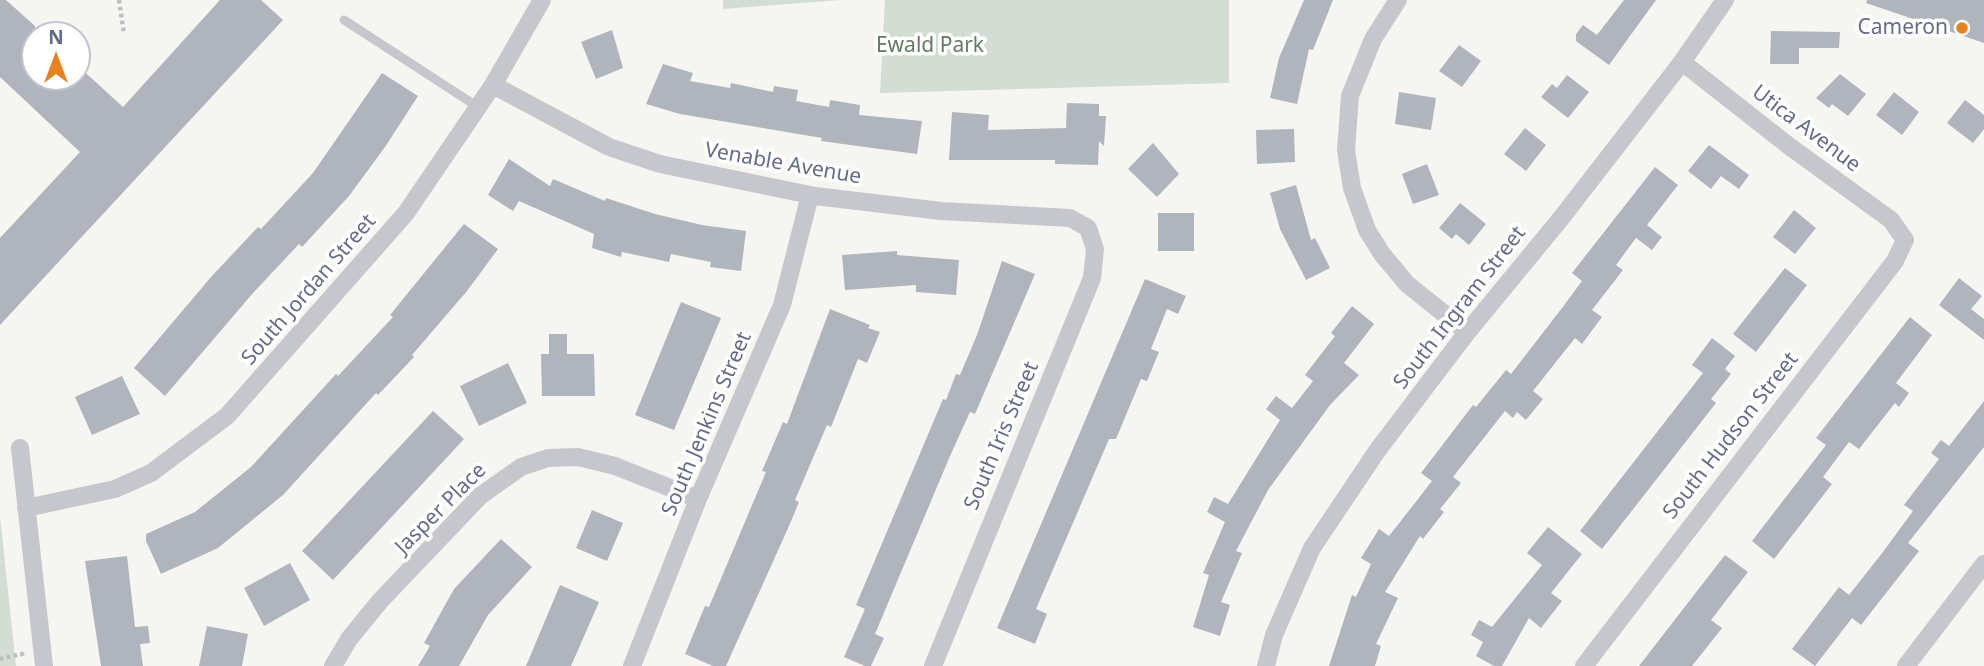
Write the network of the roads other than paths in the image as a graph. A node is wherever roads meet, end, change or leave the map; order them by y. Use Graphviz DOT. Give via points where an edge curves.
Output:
graph roads {
  1 [pos="542,0"];
  2 [pos="1398,0"];
  3 [pos="1725,0"];
  4 [pos="344,20"];
  5 [pos="1682,62"];
  6 [pos="493,85"];
  7 [pos="478,107"];
  8 [pos="810,195"];
  9 [pos="1082,225"];
  10 [pos="1902,231"];
  11 [pos="1467,332"];
  12 [pos="20,448"];
  13 [pos="698,499"];
  14 [pos="26,508"];
  15 [pos="1984,564"];
  16 [pos="44,666"];
  17 [pos="333,666"];
  18 [pos="632,666"];
  19 [pos="933,666"];
  20 [pos="1266,666"];
  21 [pos="1584,666"];
  22 [pos="1906,666"];
  1 -- 6 [label="street, South Jordan Street"];
  2 -- 11 [label="street" via="1373,40 1350,96 1346,150 1352,188 1367,230 1382,254 1407,284"];
  3 -- 5 [label="street, South Ingram Street"];
  4 -- 7 [label="lane"];
  5 -- 10 [label="street, Utica Avenue"];
  5 -- 11 [label="street, South Ingram Street"];
  6 -- 7 [label="street, South Jordan Street"];
  6 -- 8 [label="street, Venable Avenue" via="578,132 635,156"];
  7 -- 14 [label="street, South Jordan Street" via="406,213 227,416 152,472 115,489"];
  8 -- 9 [label="street, Venable Avenue" via="941,211 1070,218"];
  8 -- 13 [label="street, South Jenkins Street" via="782,305"];
  9 -- 19 [label="street, South Iris Street" via="1088,228 1095,249 1092,278"];
  10 -- 21 [label="street, South Hudson Street" via="1905,240 1895,261"];
  11 -- 20 [label="street, South Ingram Street" via="1377,451 1312,548 1273,635"];
  12 -- 14 [label="street"];
  13 -- 17 [label="street, Jasper Place" via="615,466 578,457 548,458 521,467 480,496 380,601"];
  13 -- 18 [label="street, South Jenkins Street"];
  14 -- 16 [label="street"];
  15 -- 22 [label="street"];
}
